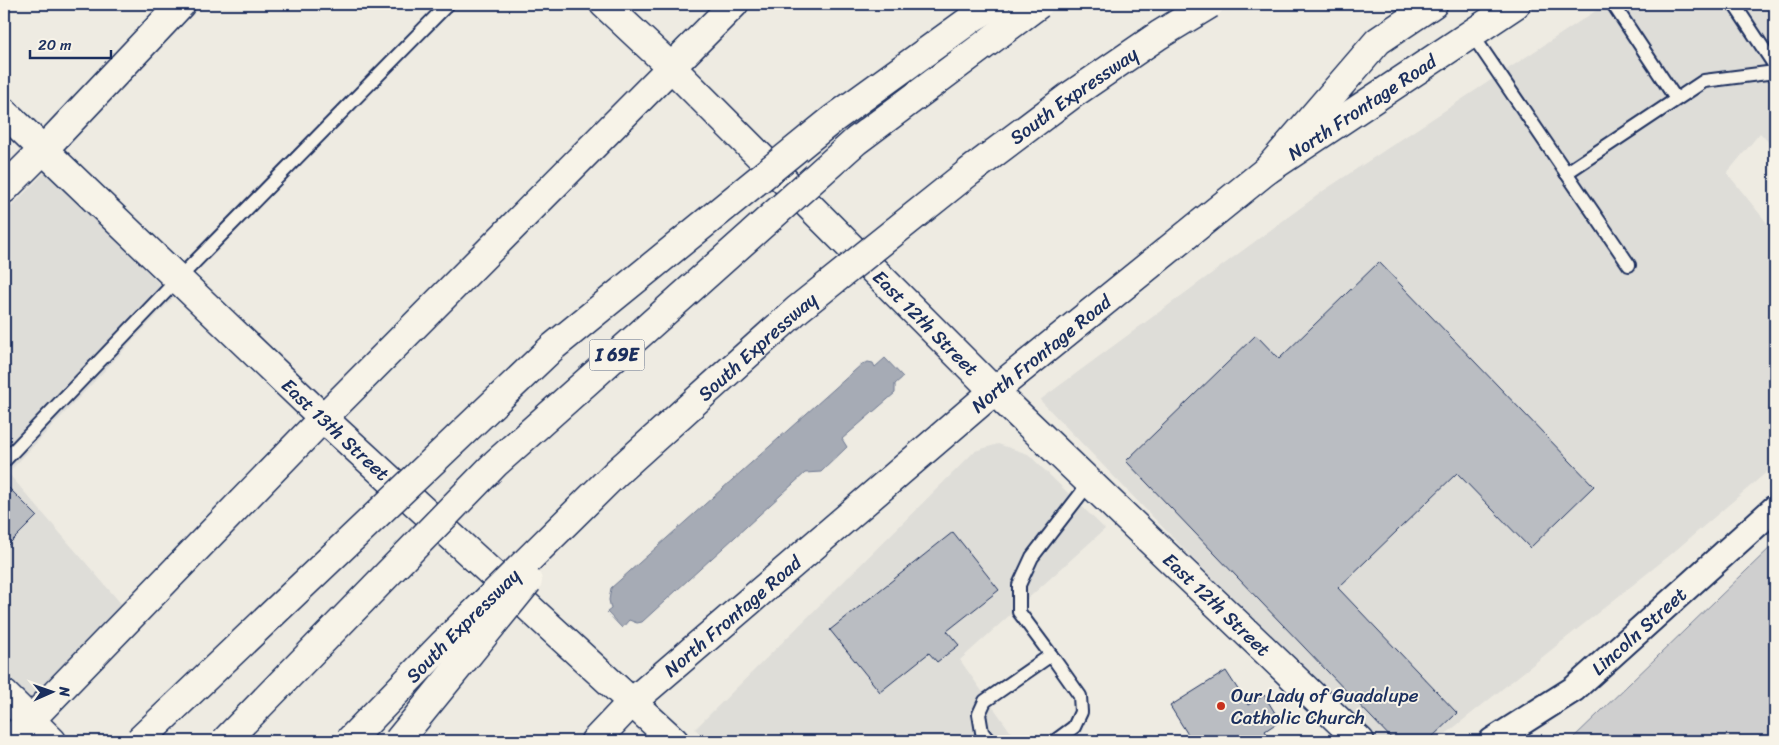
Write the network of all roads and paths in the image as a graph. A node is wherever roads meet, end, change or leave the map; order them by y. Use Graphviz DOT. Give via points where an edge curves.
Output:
graph roads {
  1 [pos="181,4"];
  2 [pos="448,4"];
  3 [pos="604,4"];
  4 [pos="734,4"];
  5 [pos="996,4"];
  6 [pos="1039,4"];
  7 [pos="1210,4"];
  8 [pos="1433,4"];
  9 [pos="1516,4"];
  10 [pos="1614,4"];
  11 [pos="1734,4"];
  12 [pos="1471,33"];
  13 [pos="1775,66"];
  14 [pos="671,68"];
  15 [pos="1775,72"];
  16 [pos="1676,99"];
  17 [pos="4,112"];
  18 [pos="44,150"];
  19 [pos="1266,170"];
  20 [pos="1566,173"];
  21 [pos="4,189"];
  22 [pos="1628,265"];
  23 [pos="178,278"];
  24 [pos="994,391"];
  25 [pos="323,418"];
  26 [pos="4,461"];
  27 [pos="616,473"];
  28 [pos="1090,482"];
  29 [pos="1775,508"];
  30 [pos="1051,655"];
  31 [pos="4,694"];
  32 [pos="632,702"];
  33 [pos="30,720"];
  34 [pos="10,741"];
  35 [pos="52,741"];
  36 [pos="139,741"];
  37 [pos="225,741"];
  38 [pos="349,741"];
  39 [pos="398,741"];
  40 [pos="595,741"];
  41 [pos="674,741"];
  42 [pos="989,741"];
  43 [pos="1054,741"];
  44 [pos="1360,741"];
  45 [pos="1492,741"];
  1 -- 18 [label="main road"];
  2 -- 23 [label="lane"];
  3 -- 14 [label="main road, East 12th Street"];
  4 -- 14 [label="main road"];
  5 -- 36 [label="main road, bridge" via="833,119 554,346"];
  6 -- 37 [label="main road, I 69E, bridge" via="856,141 503,457"];
  7 -- 27 [label="main road, South Expressway, bridge" via="1070,96 969,172 798,309"];
  8 -- 19 [label="main road" via="1378,41"];
  9 -- 12 [label="main road, North Frontage Road"];
  10 -- 16 [label="lane"];
  11 -- 13 [label="lane"];
  12 -- 19 [label="main road, North Frontage Road"];
  12 -- 20 [label="lane"];
  14 -- 24 [label="main road, East 12th Street"];
  14 -- 25 [label="main road"];
  15 -- 16 [label="lane" via="1704,81"];
  16 -- 20 [label="lane"];
  17 -- 18 [label="main road, East 13th Street"];
  18 -- 21 [label="main road"];
  18 -- 23 [label="main road, East 13th Street"];
  19 -- 24 [label="main road, North Frontage Road"];
  20 -- 22 [label="lane"];
  23 -- 25 [label="main road, East 13th Street"];
  23 -- 26 [label="lane"];
  24 -- 28 [label="main road, East 12th Street"];
  24 -- 32 [label="main road, North Frontage Road"];
  25 -- 32 [label="main road, East 13th Street"];
  25 -- 33 [label="main road"];
  27 -- 38 [label="main road, South Expressway, bridge"];
  27 -- 39 [label="main road, bridge"];
  28 -- 30 [label="lane" via="1032,557 1018,584 1020,612"];
  28 -- 44 [label="main road, East 12th Street"];
  29 -- 45 [label="street, Lincoln Street" via="1574,689"];
  30 -- 42 [label="lane" via="985,701 978,714 982,732"];
  30 -- 43 [label="lane" via="1080,696 1081,712 1074,727"];
  31 -- 33 [label="main road"];
  32 -- 40 [label="main road, North Frontage Road"];
  32 -- 41 [label="main road, East 13th Street"];
  33 -- 34 [label="main road"];
  33 -- 35 [label="main road"];
}
